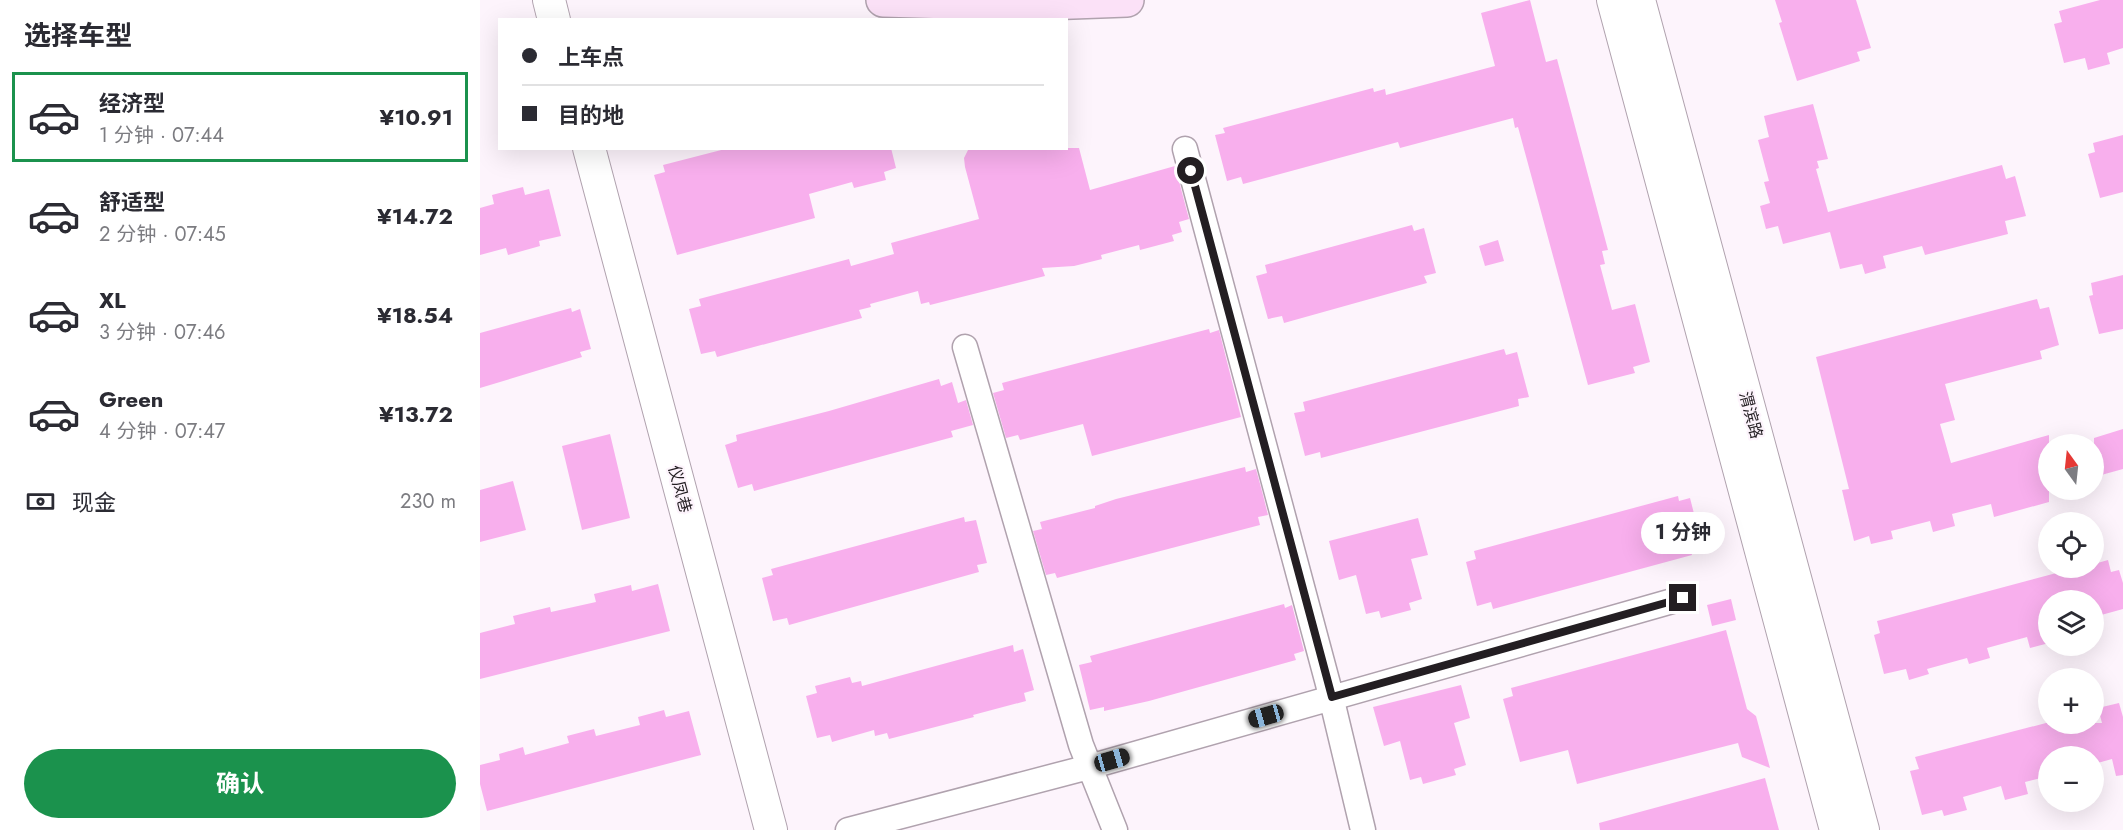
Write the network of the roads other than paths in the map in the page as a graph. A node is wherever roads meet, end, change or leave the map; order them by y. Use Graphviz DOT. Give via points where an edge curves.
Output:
graph roads {
  1 [pos="549,0"];
  2 [pos="883,0"];
  3 [pos="1127,0"];
  4 [pos="1613,0"];
  5 [pos="1639,0"];
  6 [pos="554,18"];
  7 [pos="1185,149"];
  8 [pos="590,150"];
  9 [pos="965,346"];
  10 [pos="1683,598"];
  11 [pos="1332,697"];
  12 [pos="1089,767"];
  13 [pos="771,830"];
  14 [pos="848,830"];
  15 [pos="1115,830"];
  16 [pos="1363,830"];
  17 [pos="1836,830"];
  18 [pos="1863,830"];
  1 -- 6 [label="street"];
  2 -- 3 [label="main road" via="1019,4"];
  4 -- 17 [label="street, 渭滨路"];
  5 -- 18 [label="street, 渭滨路"];
  7 -- 11 [label="street"];
  8 -- 13 [label="street, 仪凤巷"];
  9 -- 12 [label="street"];
  10 -- 11 [label="street"];
  11 -- 12 [label="street"];
  11 -- 16 [label="street"];
  12 -- 14 [label="street"];
  12 -- 15 [label="street"];
}
